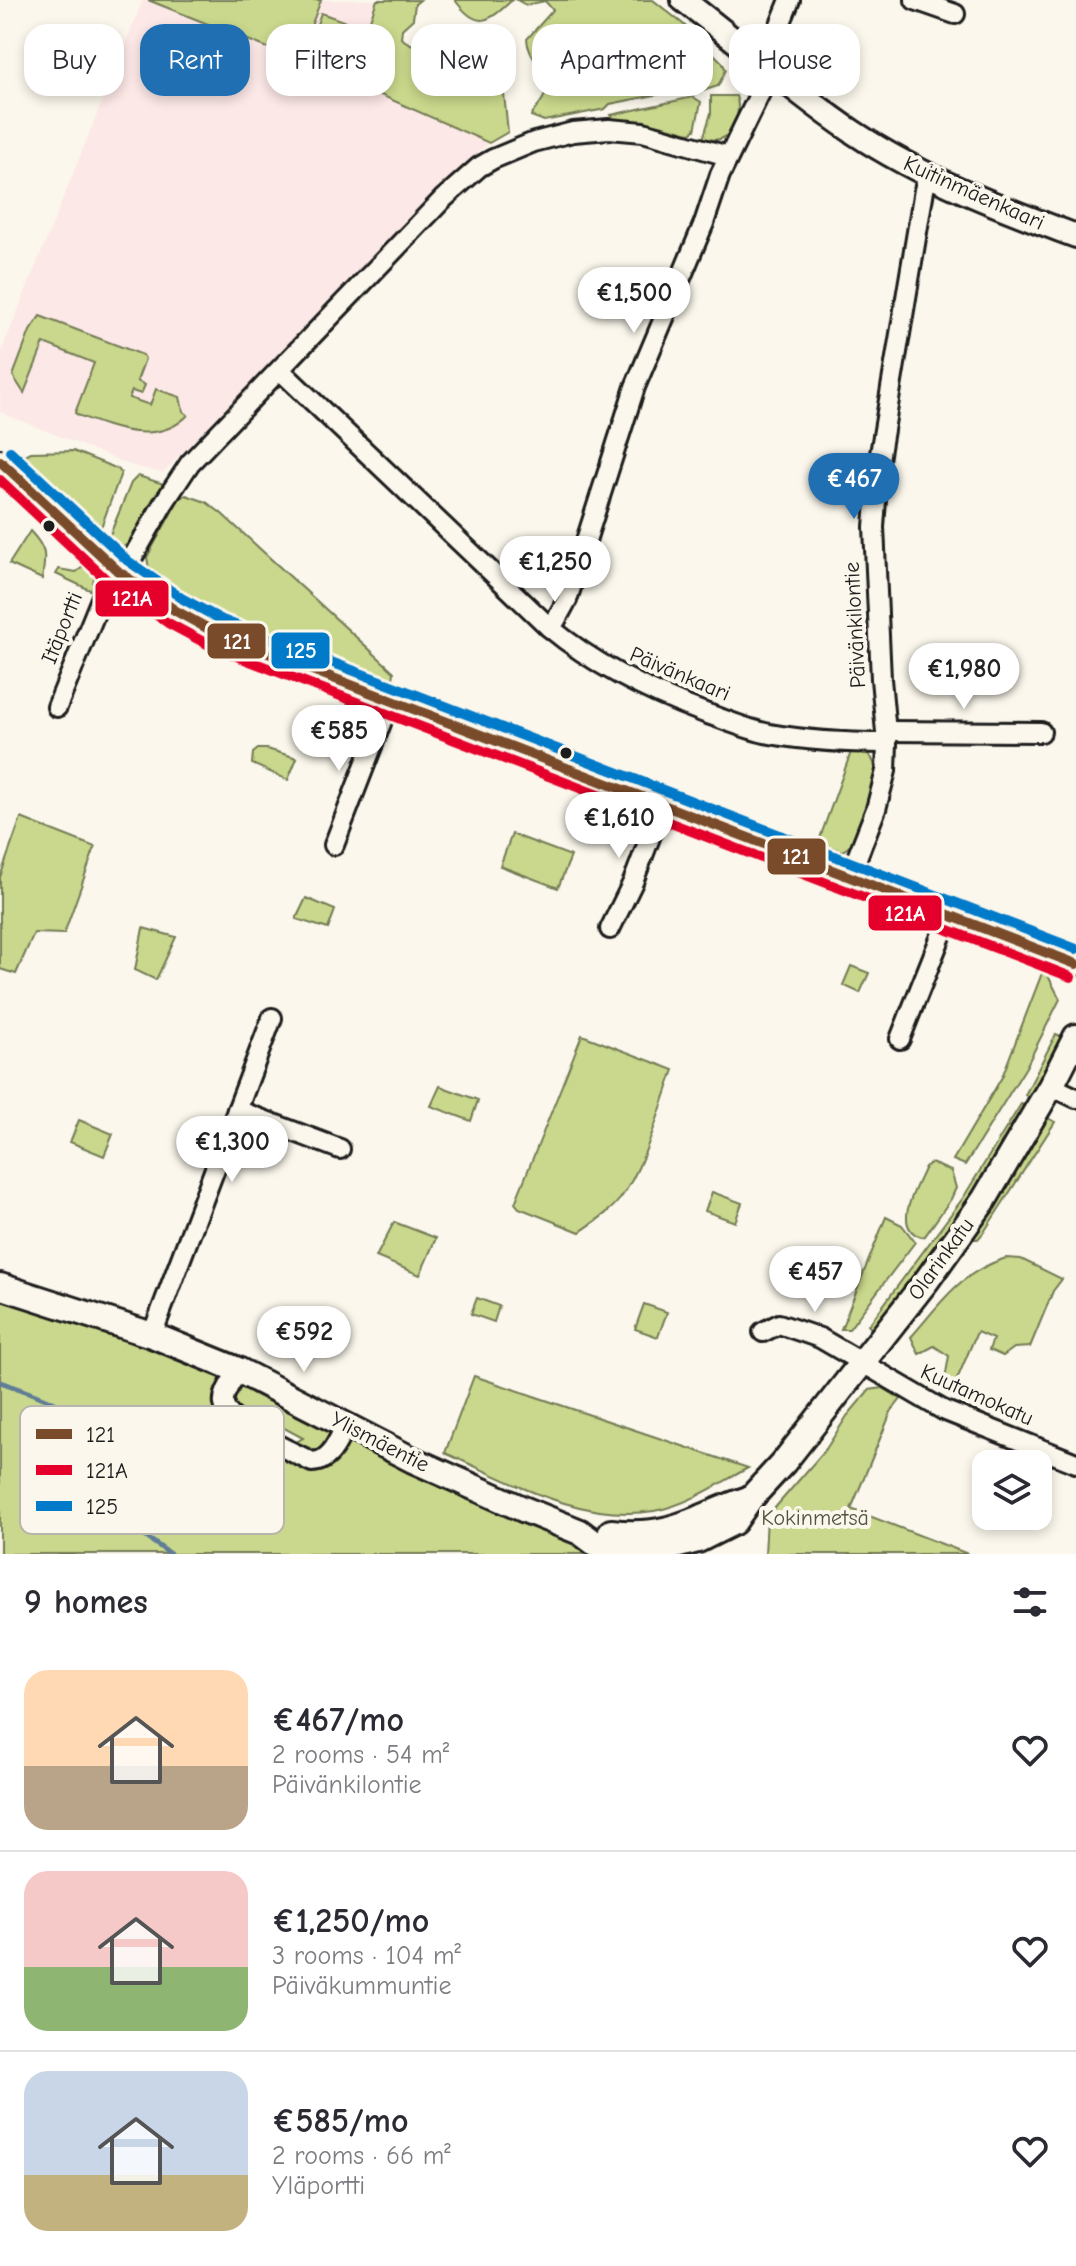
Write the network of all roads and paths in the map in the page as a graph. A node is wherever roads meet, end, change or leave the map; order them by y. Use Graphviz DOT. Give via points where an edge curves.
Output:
graph roads {
  1 [pos="683,0"];
  2 [pos="790,0"];
  3 [pos="915,0"];
  4 [pos="955,14"];
  5 [pos="780,24"];
  6 [pos="729,38"];
  7 [pos="758,96"];
  8 [pos="804,96"];
  9 [pos="728,156"];
  10 [pos="928,176"];
  11 [pos="1076,236"];
  12 [pos="280,370"];
  13 [pos="0,461"];
  14 [pos="119,572"];
  15 [pos="549,627"];
  16 [pos="390,700"];
  17 [pos="57,707"];
  18 [pos="1041,732"];
  19 [pos="887,737"];
  20 [pos="662,806"];
  21 [pos="334,845"];
  22 [pos="849,878"];
  23 [pos="949,916"];
  24 [pos="610,929"];
  25 [pos="1076,964"];
  26 [pos="272,1018"];
  27 [pos="1076,1037"];
  28 [pos="900,1039"];
  29 [pos="1051,1086"];
  30 [pos="1076,1098"];
  31 [pos="237,1110"];
  32 [pos="340,1149"];
  33 [pos="0,1286"];
  34 [pos="763,1332"];
  35 [pos="152,1335"];
  36 [pos="862,1362"];
  37 [pos="238,1370"];
  38 [pos="225,1406"];
  39 [pos="346,1425"];
  40 [pos="284,1446"];
  41 [pos="1076,1463"];
  42 [pos="667,1539"];
  1 -- 6 [label="street, Kuitinmäenkaari"];
  2 -- 5 [label="street"];
  3 -- 4 [label="street"];
  7 -- 9 [label="street"];
  8 -- 10 [label="street, Kuitinmäenkaari"];
  9 -- 12 [label="street, Itäportti" via="643,132 609,129 547,138 493,159 443,199"];
  9 -- 15 [label="street" via="635,387 567,600"];
  10 -- 11 [label="street, Kuitinmäenkaari"];
  10 -- 19 [label="street, Päivänkilontie" via="879,460 874,527"];
  12 -- 14 [label="street, Itäportti" via="190,463"];
  12 -- 15 [label="street, Päivänkaari"];
  13 -- 14 [label="street"];
  14 -- 16 [label="street" via="216,633"];
  14 -- 17 [label="street, Itäportti" via="98,601"];
  15 -- 19 [label="street, Päivänkaari" via="637,686 730,722 833,742"];
  16 -- 20 [label="street"];
  16 -- 21 [label="street"];
  18 -- 19 [label="street, Päivänkaari"];
  19 -- 22 [label="street, Päivänkilontie" via="882,789"];
  20 -- 22 [label="street"];
  20 -- 24 [label="street"];
  22 -- 23 [label="street"];
  23 -- 25 [label="street"];
  23 -- 28 [label="street"];
  26 -- 31 [label="street"];
  27 -- 29 [label="main road, Olarinkatu"];
  29 -- 30 [label="street"];
  29 -- 36 [label="main road, Olarinkatu" via="976,1211"];
  31 -- 32 [label="street"];
  31 -- 35 [label="street"];
  33 -- 35 [label="main road, Ylismäentie"];
  34 -- 36 [label="street, Kuutamokatu" via="779,1324 820,1338"];
  35 -- 37 [label="main road, Ylismäentie"];
  36 -- 41 [label="street, Kuutamokatu" via="943,1410"];
  36 -- 42 [label="main road, Olarinkatu" via="750,1499"];
  37 -- 38 [label="street"];
  37 -- 39 [label="main road, Ylismäentie"];
  39 -- 40 [label="street" via="320,1462"];
  39 -- 42 [label="main road, Ylismäentie" via="462,1483 580,1532"];
}
